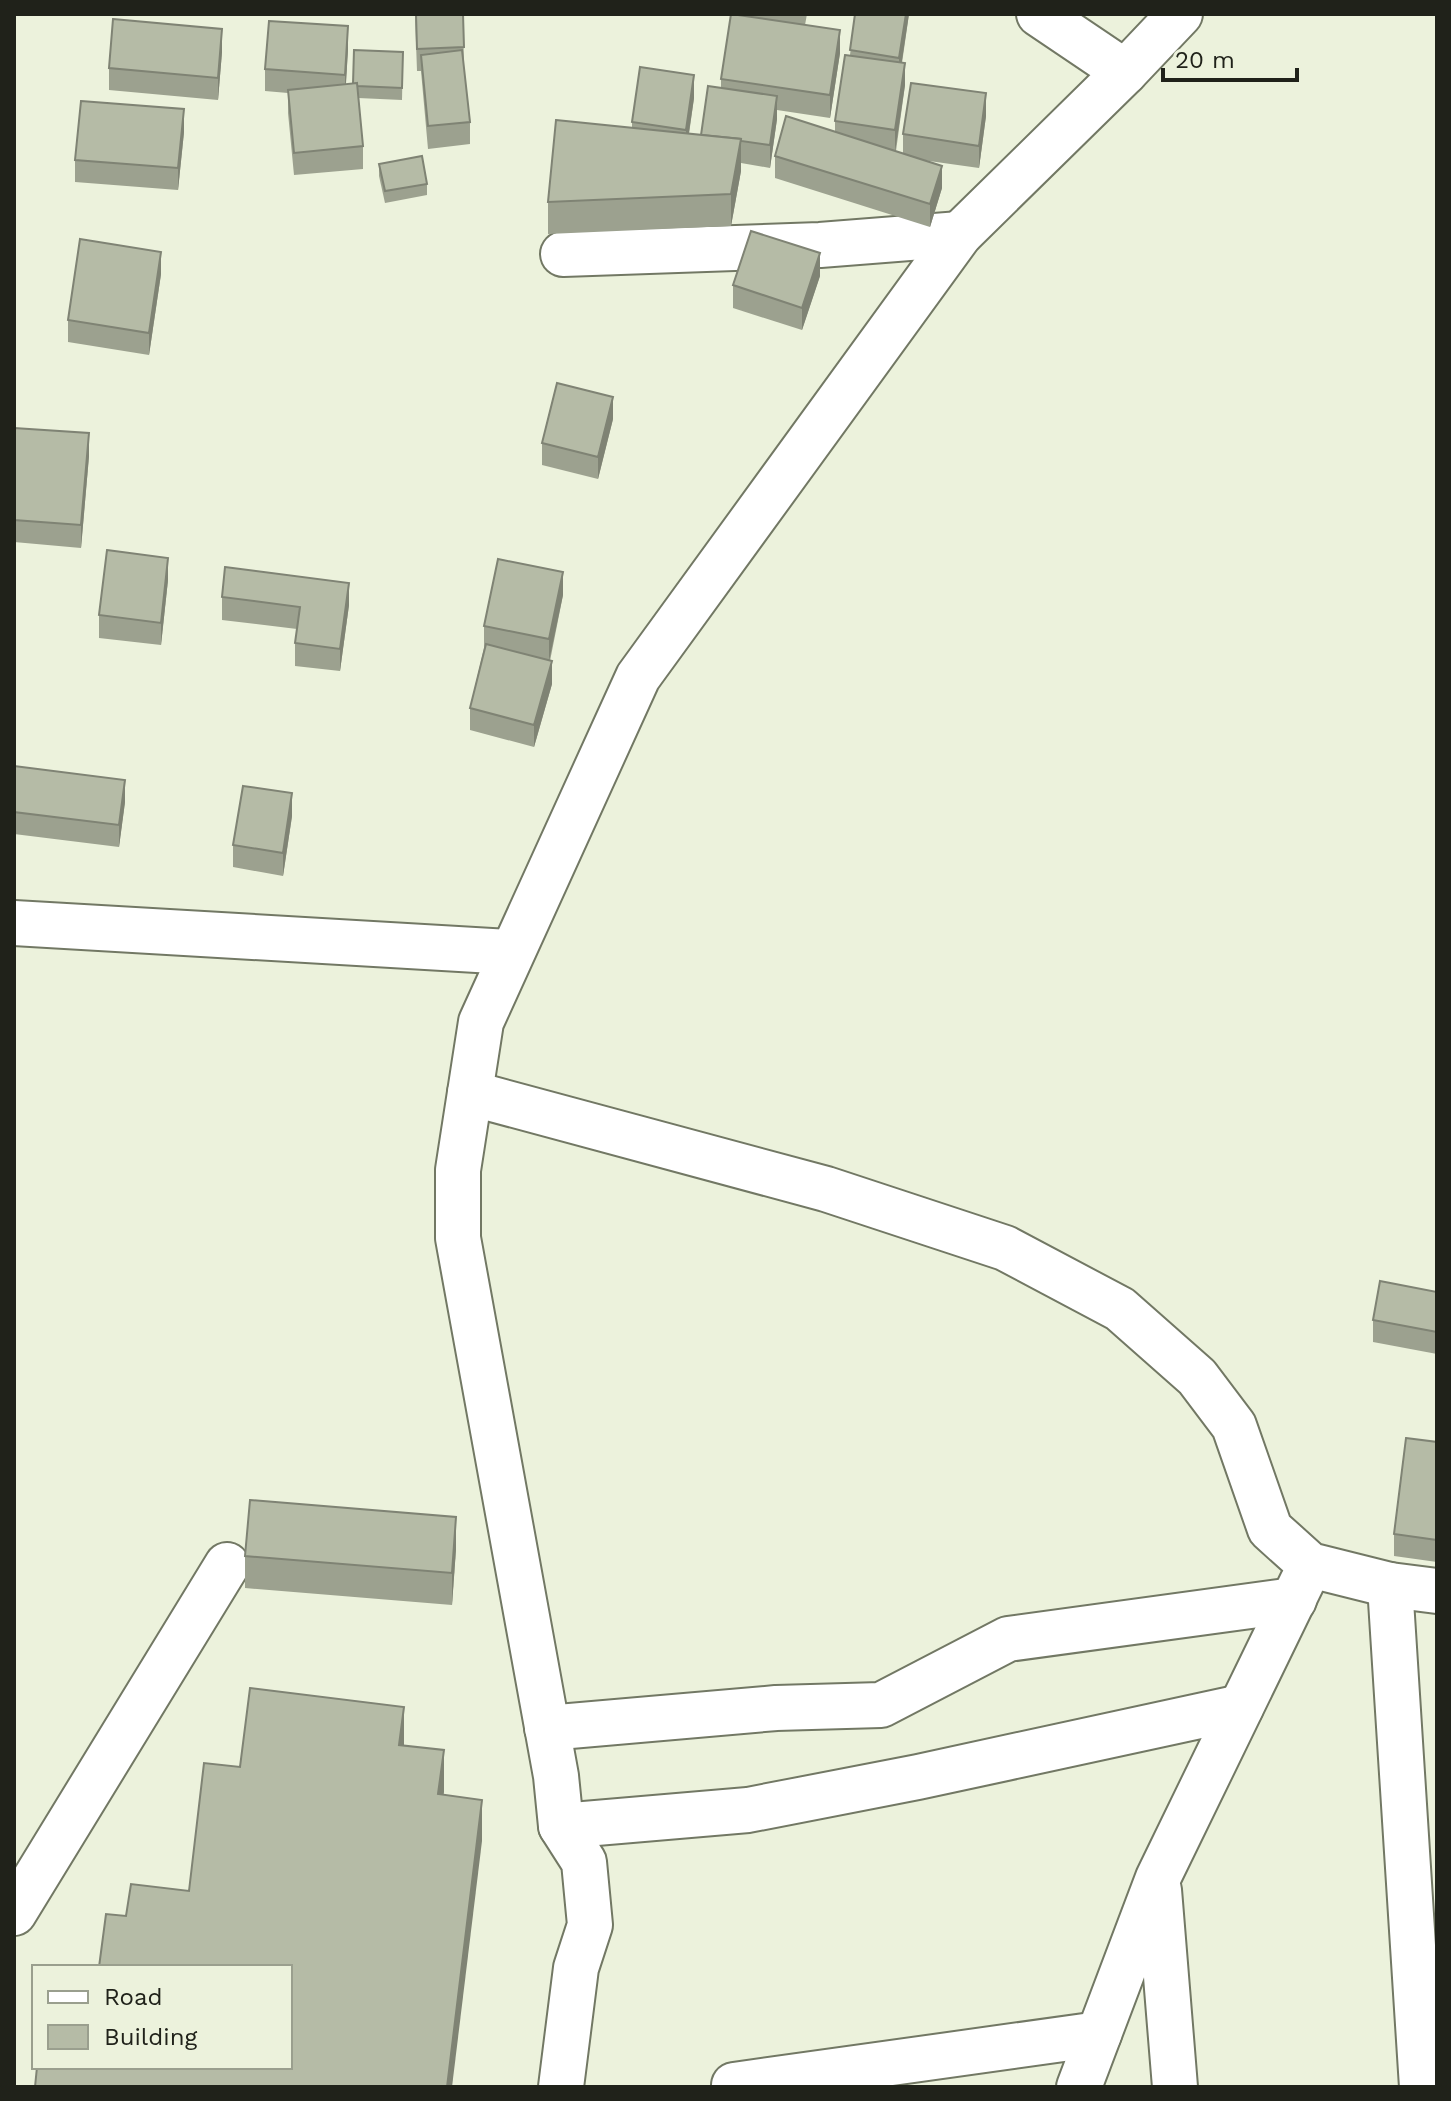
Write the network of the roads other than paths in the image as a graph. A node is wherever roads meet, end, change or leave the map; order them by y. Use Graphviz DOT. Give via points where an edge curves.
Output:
graph roads {
  1 [pos="1039,14"];
  2 [pos="1180,14"];
  3 [pos="1125,72"];
  4 [pos="960,234"];
  5 [pos="563,254"];
  6 [pos="14,923"];
  7 [pos="511,952"];
  8 [pos="470,1093"];
  9 [pos="227,1565"];
  10 [pos="1302,1583"];
  11 [pos="1390,1585"];
  12 [pos="1437,1591"];
  13 [pos="1241,1707"];
  14 [pos="547,1728"];
  15 [pos="561,1826"];
  16 [pos="29,1856"];
  17 [pos="1158,1878"];
  18 [pos="14,1913"];
  19 [pos="1099,2034"];
  20 [pos="731,2086"];
  21 [pos="561,2087"];
  22 [pos="1079,2087"];
  23 [pos="1175,2087"];
  24 [pos="1422,2087"];
  1 -- 3 [label="street"];
  2 -- 3 [label="street"];
  3 -- 4 [label="street"];
  4 -- 5 [label="street"];
  4 -- 7 [label="street" via="638,677"];
  6 -- 7 [label="street"];
  7 -- 8 [label="street" via="481,1022"];
  8 -- 10 [label="street" via="826,1189 1005,1248 1120,1309 1197,1377 1234,1426 1270,1529"];
  8 -- 14 [label="street" via="458,1170 458,1238"];
  9 -- 16 [label="street"];
  10 -- 11 [label="street"];
  10 -- 13 [label="street"];
  10 -- 14 [label="street" via="1008,1639 881,1705 776,1708"];
  11 -- 12 [label="street"];
  11 -- 24 [label="street"];
  13 -- 15 [label="street" via="748,1810"];
  13 -- 17 [label="street"];
  14 -- 15 [label="street"];
  15 -- 21 [label="street" via="584,1862 590,1925 576,1968"];
  16 -- 18 [label="street"];
  17 -- 19 [label="street"];
  17 -- 23 [label="street"];
  19 -- 20 [label="street"];
  19 -- 22 [label="street"];
}
